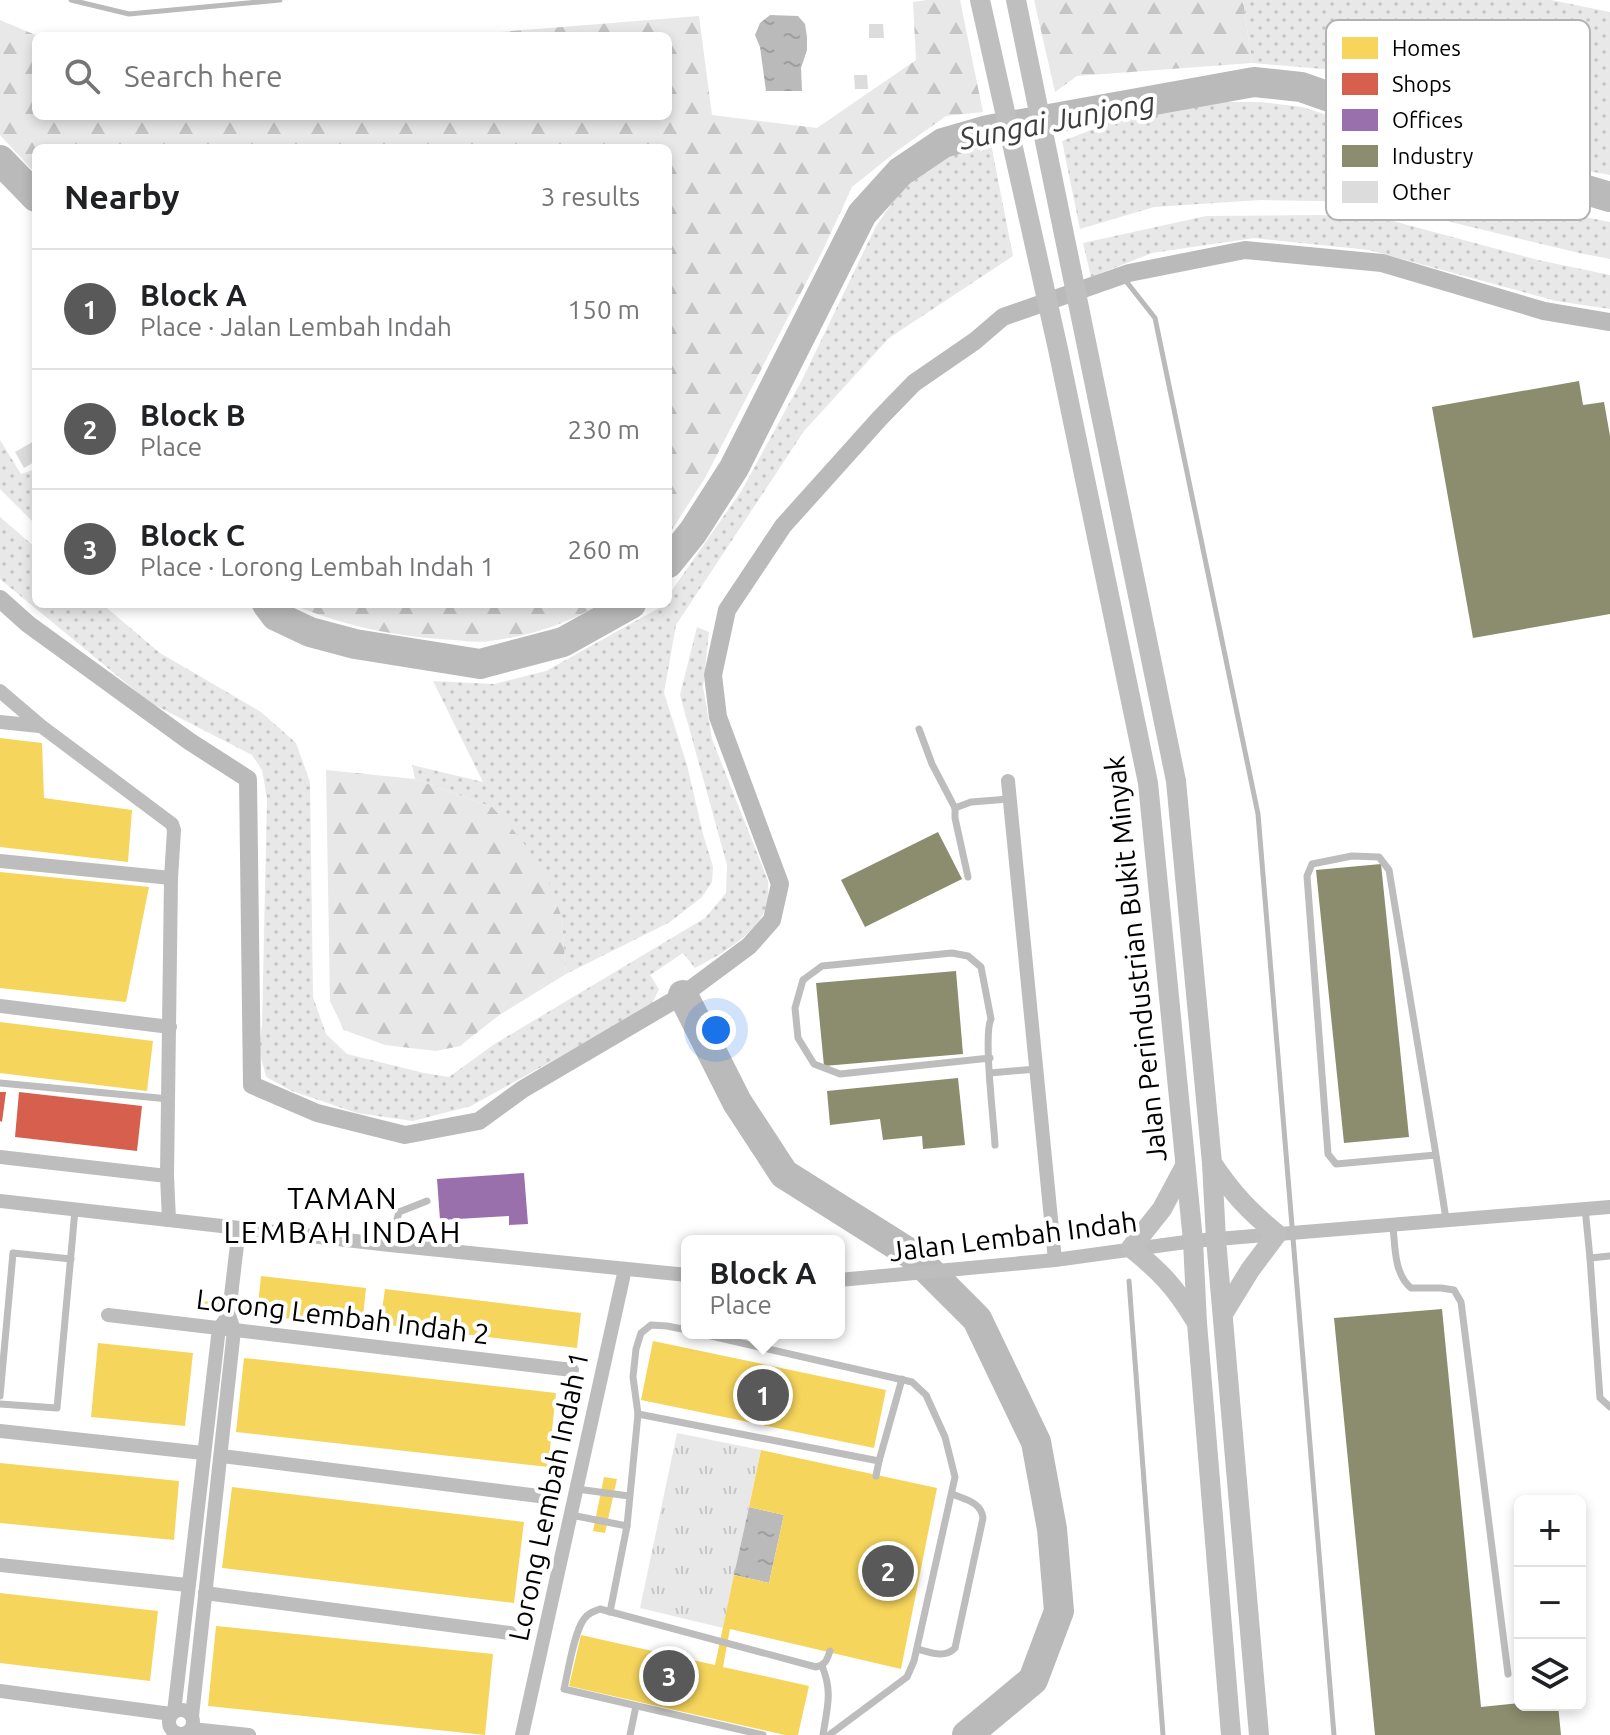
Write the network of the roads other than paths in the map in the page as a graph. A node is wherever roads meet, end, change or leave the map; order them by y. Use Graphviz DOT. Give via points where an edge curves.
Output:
graph roads {
  1 [pos="980,0"];
  2 [pos="1016,0"];
  3 [pos="0,691"];
  4 [pos="0,722"];
  5 [pos="41,726"];
  6 [pos="919,729"];
  7 [pos="1008,781"];
  8 [pos="1009,799"];
  9 [pos="955,808"];
  10 [pos="0,861"];
  11 [pos="968,877"];
  12 [pos="171,878"];
  13 [pos="0,1006"];
  14 [pos="170,1027"];
  15 [pos="990,1058"];
  16 [pos="1036,1069"];
  17 [pos="990,1073"];
  18 [pos="0,1083"];
  19 [pos="169,1093"];
  20 [pos="995,1145"];
  21 [pos="1436,1155"];
  22 [pos="0,1157"];
  23 [pos="1212,1163"];
  24 [pos="1185,1164"];
  25 [pos="167,1176"];
  26 [pos="0,1201"];
  27 [pos="427,1201"];
  28 [pos="1610,1207"];
  29 [pos="1585,1208"];
  30 [pos="75,1210"];
  31 [pos="1446,1219"];
  32 [pos="169,1220"];
  33 [pos="1393,1223"];
  34 [pos="239,1228"];
  35 [pos="1288,1233"];
  36 [pos="1216,1239"];
  37 [pos="1193,1241"];
  38 [pos="390,1245"];
  39 [pos="1131,1248"];
  40 [pos="1610,1256"];
  41 [pos="1590,1258"];
  42 [pos="71,1259"];
  43 [pos="1055,1260"];
  44 [pos="625,1269"];
  45 [pos="681,1274"];
  46 [pos="845,1280"];
  47 [pos="230,1304"];
  48 [pos="1223,1314"];
  49 [pos="108,1315"];
  50 [pos="1197,1323"];
  51 [pos="219,1328"];
  52 [pos="681,1329"];
  53 [pos="234,1330"];
  54 [pos="725,1339"];
  55 [pos="572,1370"];
  56 [pos="902,1379"];
  57 [pos="0,1396"];
  58 [pos="0,1404"];
  59 [pos="1610,1407"];
  60 [pos="638,1414"];
  61 [pos="0,1431"];
  62 [pos="203,1453"];
  63 [pos="222,1456"];
  64 [pos="879,1461"];
  65 [pos="876,1476"];
  66 [pos="577,1489"];
  67 [pos="952,1494"];
  68 [pos="629,1496"];
  69 [pos="547,1497"];
  70 [pos="571,1515"];
  71 [pos="627,1526"];
  72 [pos="0,1565"];
  73 [pos="187,1585"];
  74 [pos="205,1593"];
  75 [pos="610,1612"];
  76 [pos="510,1633"];
  77 [pos="917,1649"];
  78 [pos="830,1651"];
  79 [pos="822,1666"];
  80 [pos="1508,1674"];
  81 [pos="0,1691"];
  82 [pos="636,1706"];
  83 [pos="172,1713"];
  84 [pos="192,1722"];
  85 [pos="249,1735"];
  86 [pos="522,1735"];
  87 [pos="630,1735"];
  88 [pos="763,1735"];
  89 [pos="823,1735"];
  90 [pos="829,1735"];
  91 [pos="1231,1735"];
  92 [pos="1259,1735"];
  1 -- 24 [label="main road, Jalan Perindustrian Bukit Minyak" via="1148,783"];
  2 -- 23 [label="main road, Jalan Perindustrian Bukit Minyak" via="1176,781"];
  3 -- 5 [label="street"];
  4 -- 5 [label="street"];
  5 -- 12 [label="street" via="172,824"];
  6 -- 9 [label="lane"];
  7 -- 8 [label="street"];
  8 -- 9 [label="lane"];
  8 -- 16 [label="street"];
  9 -- 11 [label="lane"];
  10 -- 12 [label="street"];
  12 -- 14 [label="street"];
  13 -- 14 [label="street"];
  14 -- 19 [label="street"];
  15 -- 15 [label="lane" via="840,1074 814,1064 798,1038 795,1008 803,980 822,966 952,953 968,956 981,967 991,1019"];
  15 -- 17 [label="lane"];
  16 -- 17 [label="lane"];
  16 -- 43 [label="street"];
  17 -- 20 [label="lane"];
  18 -- 19 [label="lane"];
  19 -- 25 [label="street"];
  21 -- 21 [label="lane" via="1389,870 1379,857 1312,864 1307,876 1328,1154 1336,1164"];
  21 -- 31 [label="lane"];
  22 -- 25 [label="street"];
  23 -- 35 [label="main road" via="1254,1214"];
  23 -- 36 [label="main road, Jalan Perindustrian Bukit Minyak"];
  24 -- 37 [label="main road, Jalan Perindustrian Bukit Minyak"];
  24 -- 39 [label="main road" via="1162,1209"];
  25 -- 32 [label="street"];
  26 -- 30 [label="street"];
  27 -- 38 [label="lane" via="399,1212"];
  28 -- 29 [label="street, Jalan Lembah Indah"];
  29 -- 31 [label="street, Jalan Lembah Indah"];
  29 -- 41 [label="lane"];
  30 -- 32 [label="street"];
  30 -- 42 [label="lane"];
  31 -- 33 [label="street, Jalan Lembah Indah"];
  32 -- 34 [label="street"];
  33 -- 35 [label="street, Jalan Lembah Indah"];
  33 -- 80 [label="lane" via="1404,1282 1411,1288 1454,1290 1461,1302"];
  34 -- 38 [label="street"];
  34 -- 47 [label="street"];
  35 -- 36 [label="street, Jalan Lembah Indah"];
  35 -- 48 [label="main road" via="1250,1270"];
  36 -- 37 [label="street, Jalan Lembah Indah"];
  36 -- 48 [label="main road, Jalan Perindustrian Bukit Minyak"];
  37 -- 39 [label="street, Jalan Lembah Indah"];
  37 -- 50 [label="main road, Jalan Perindustrian Bukit Minyak"];
  38 -- 44 [label="street"];
  39 -- 43 [label="street, Jalan Lembah Indah"];
  39 -- 50 [label="main road" via="1180,1294"];
  40 -- 41 [label="lane"];
  41 -- 59 [label="lane" via="1600,1398"];
  42 -- 57 [label="lane" via="13,1253"];
  42 -- 58 [label="lane" via="57,1408"];
  43 -- 46 [label="street, Jalan Lembah Indah"];
  44 -- 45 [label="street"];
  44 -- 66 [label="street, Lorong Lembah Indah 1"];
  48 -- 92 [label="main road, Jalan Perindustrian Bukit Minyak"];
  49 -- 51 [label="street, Lorong Lembah Indah 2"];
  50 -- 91 [label="main road, Jalan Perindustrian Bukit Minyak"];
  51 -- 53 [label="street, Lorong Lembah Indah 2"];
  51 -- 62 [label="street"];
  52 -- 60 [label="lane" via="651,1325 641,1333 633,1377"];
  53 -- 55 [label="street, Lorong Lembah Indah 2"];
  53 -- 63 [label="street"];
  54 -- 56 [label="lane"];
  56 -- 64 [label="lane"];
  56 -- 67 [label="lane" via="926,1395 945,1437 955,1477"];
  60 -- 64 [label="lane"];
  60 -- 68 [label="lane"];
  61 -- 62 [label="street"];
  62 -- 73 [label="street"];
  63 -- 69 [label="street"];
  63 -- 74 [label="street"];
  64 -- 65 [label="lane"];
  66 -- 68 [label="lane"];
  66 -- 70 [label="street, Lorong Lembah Indah 1"];
  67 -- 77 [label="lane"];
  67 -- 77 [label="lane" via="977,1504 983,1518 955,1648 944,1655"];
  68 -- 71 [label="lane"];
  70 -- 71 [label="lane"];
  70 -- 86 [label="street, Lorong Lembah Indah 1"];
  71 -- 75 [label="lane"];
  72 -- 73 [label="street"];
  73 -- 83 [label="street"];
  74 -- 76 [label="street"];
  74 -- 84 [label="street"];
  75 -- 79 [label="lane"];
  75 -- 82 [label="lane" via="600,1609 583,1619 564,1689"];
  77 -- 90 [label="lane" via="907,1677"];
  78 -- 79 [label="lane"];
  79 -- 89 [label="lane" via="829,1683"];
  81 -- 83 [label="street"];
  82 -- 87 [label="lane"];
  82 -- 88 [label="lane"];
  83 -- 84 [label="street" via="186,1711"];
  83 -- 84 [label="street" via="168,1723 176,1734 185,1734"];
  84 -- 85 [label="street"];
}
